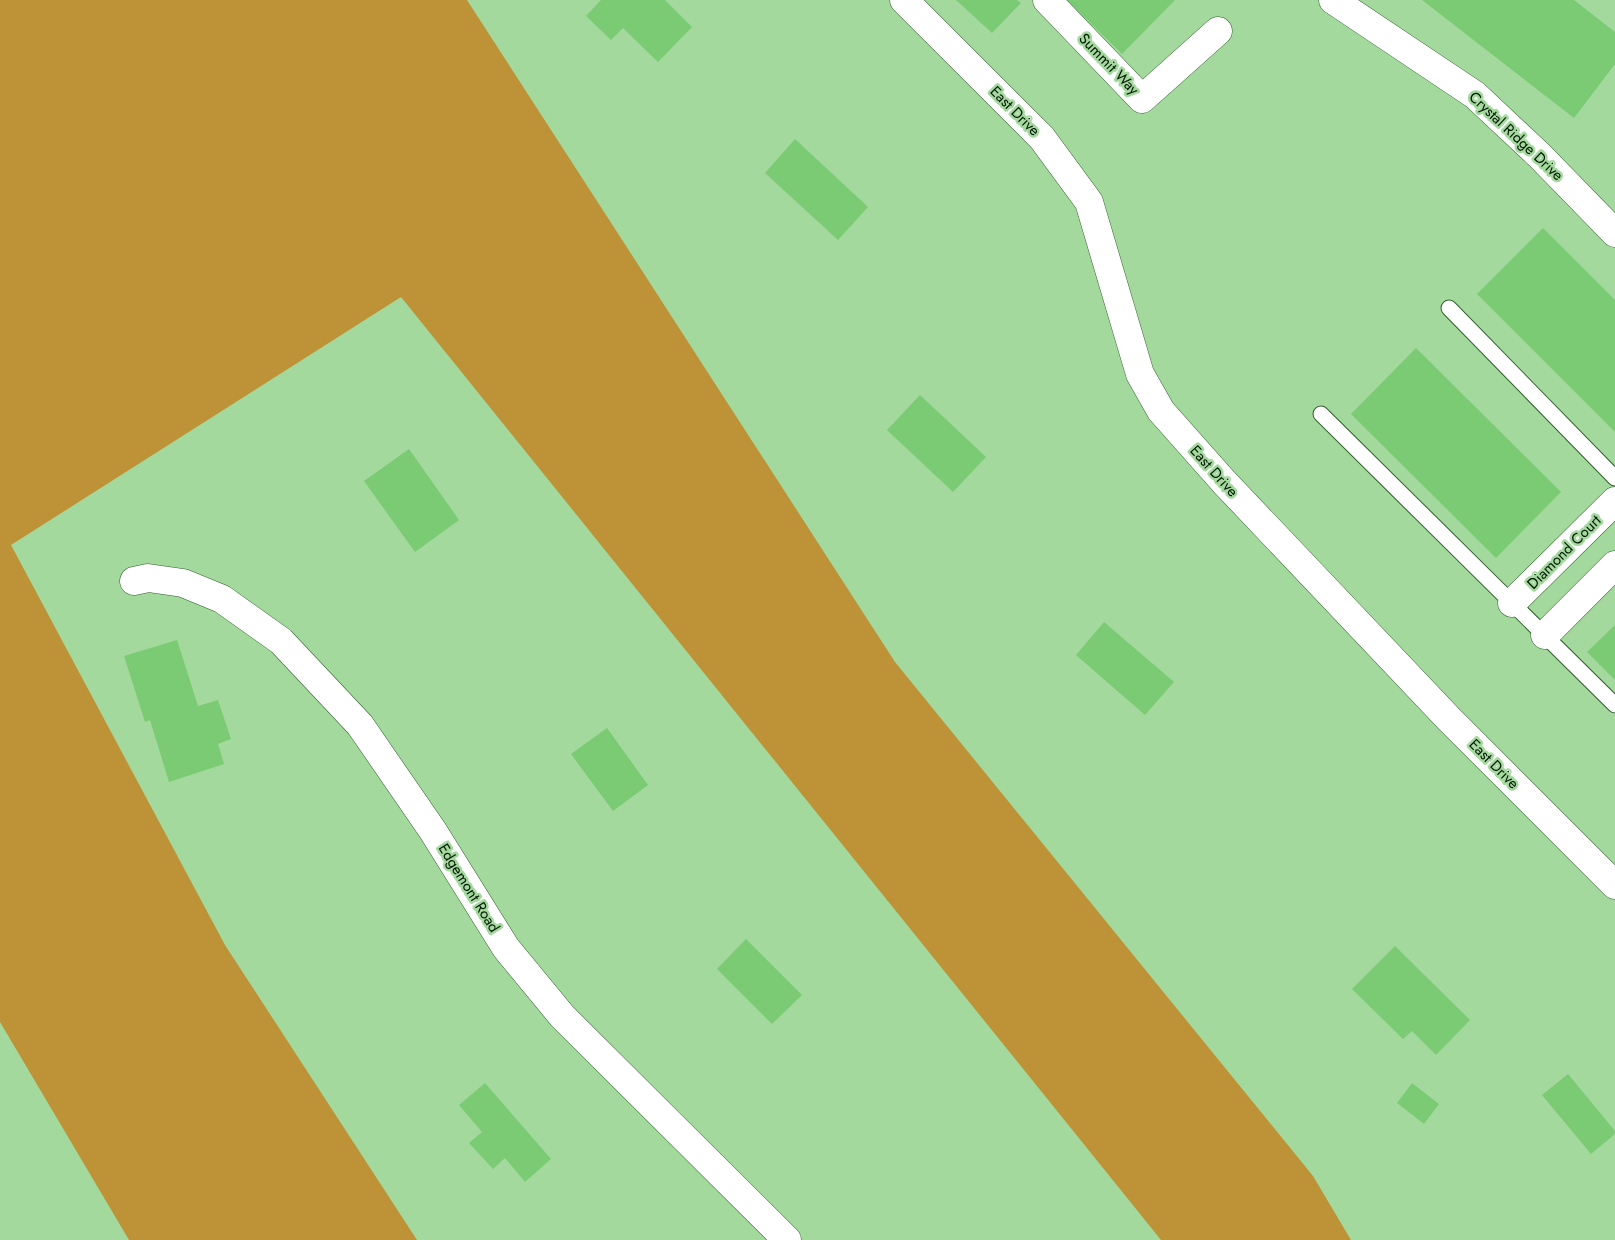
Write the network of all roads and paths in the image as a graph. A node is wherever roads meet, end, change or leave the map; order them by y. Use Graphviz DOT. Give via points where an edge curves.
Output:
graph roads {
  1 [pos="904,0"];
  2 [pos="1047,0"];
  3 [pos="1333,0"];
  4 [pos="1218,31"];
  5 [pos="1615,233"];
  6 [pos="1449,308"];
  7 [pos="1320,414"];
  8 [pos="1615,478"];
  9 [pos="1615,501"];
  10 [pos="1615,565"];
  11 [pos="134,581"];
  12 [pos="1512,603"];
  13 [pos="1545,635"];
  14 [pos="1615,705"];
  15 [pos="1615,885"];
  16 [pos="787,1240"];
  1 -- 15 [label="street, East Drive" via="1042,138 1089,202 1140,374 1161,411 1231,490 1448,719"];
  2 -- 4 [label="street, Summit Way" via="1142,99"];
  3 -- 5 [label="street, Crystal Ridge Drive" via="1475,95"];
  6 -- 8 [label="lane"];
  7 -- 12 [label="lane"];
  9 -- 12 [label="street, Diamond Court"];
  10 -- 13 [label="street"];
  11 -- 16 [label="street, Edgemont Road" via="148,578 183,583 222,599 281,641 360,725 433,831 506,948 562,1016"];
  12 -- 13 [label="lane"];
  13 -- 14 [label="lane"];
}
